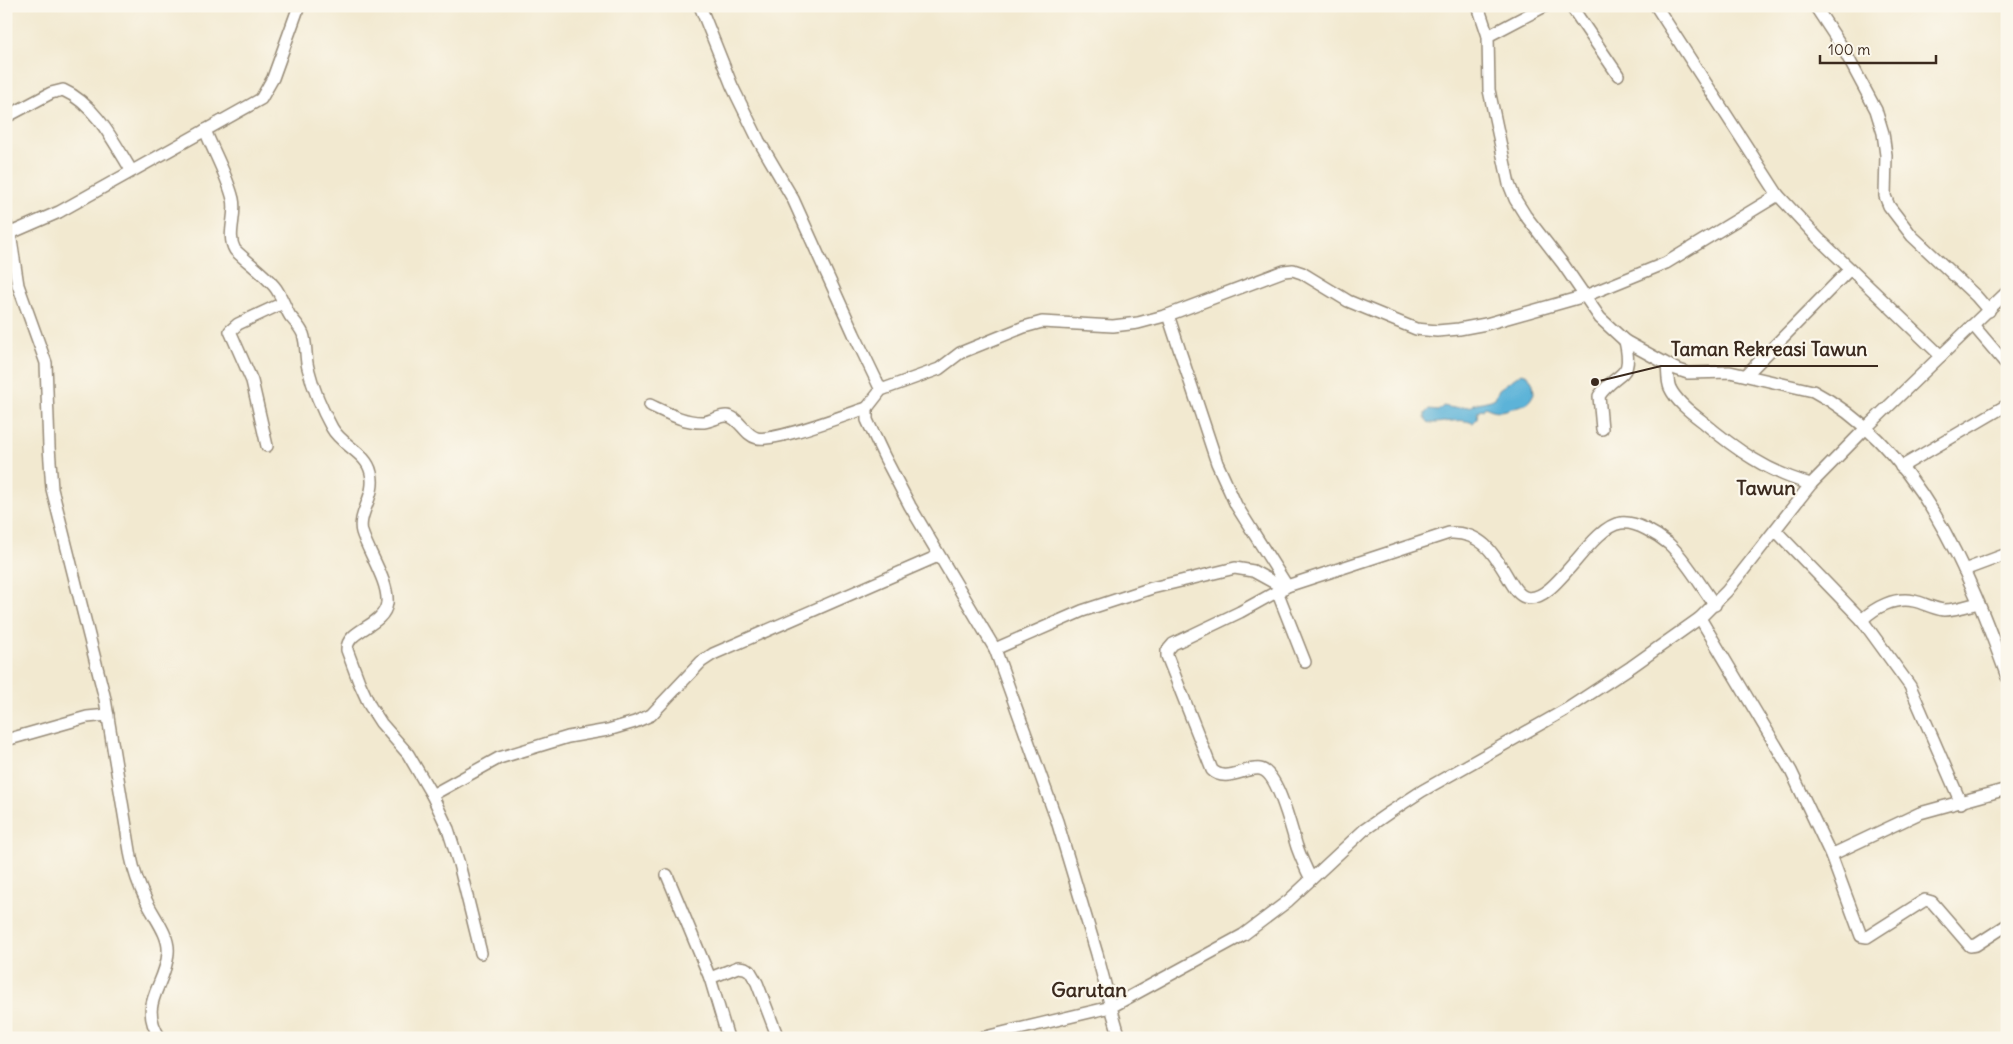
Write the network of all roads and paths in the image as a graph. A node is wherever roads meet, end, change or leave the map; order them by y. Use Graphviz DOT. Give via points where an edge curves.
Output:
graph roads {
  1 [pos="299,6"];
  2 [pos="700,6"];
  3 [pos="1478,6"];
  4 [pos="1544,6"];
  5 [pos="1571,6"];
  6 [pos="1656,6"];
  7 [pos="1815,6"];
  8 [pos="1488,36"];
  9 [pos="1618,75"];
  10 [pos="6,117"];
  11 [pos="204,130"];
  12 [pos="131,170"];
  13 [pos="1778,196"];
  14 [pos="7,231"];
  15 [pos="1850,270"];
  16 [pos="2007,292"];
  17 [pos="1585,296"];
  18 [pos="283,303"];
  19 [pos="1988,311"];
  20 [pos="1168,315"];
  21 [pos="1973,325"];
  22 [pos="1626,341"];
  23 [pos="1941,356"];
  24 [pos="1667,365"];
  25 [pos="2007,365"];
  26 [pos="1746,375"];
  27 [pos="881,390"];
  28 [pos="650,405"];
  29 [pos="2007,405"];
  30 [pos="867,408"];
  31 [pos="1866,428"];
  32 [pos="1602,429"];
  33 [pos="267,446"];
  34 [pos="1901,467"];
  35 [pos="1811,484"];
  36 [pos="1776,530"];
  37 [pos="2007,554"];
  38 [pos="938,556"];
  39 [pos="1964,570"];
  40 [pos="1283,588"];
  41 [pos="1978,603"];
  42 [pos="1715,604"];
  43 [pos="1700,618"];
  44 [pos="1862,620"];
  45 [pos="995,649"];
  46 [pos="1305,662"];
  47 [pos="2007,677"];
  48 [pos="108,715"];
  49 [pos="6,740"];
  50 [pos="2007,788"];
  51 [pos="432,795"];
  52 [pos="1961,803"];
  53 [pos="1831,855"];
  54 [pos="667,875"];
  55 [pos="1311,879"];
  56 [pos="2007,925"];
  57 [pos="481,953"];
  58 [pos="710,978"];
  59 [pos="1111,1007"];
  60 [pos="160,1038"];
  61 [pos="728,1038"];
  62 [pos="778,1038"];
  63 [pos="981,1038"];
  64 [pos="1120,1038"];
  1 -- 11 [label="street" via="264,94 253,104"];
  2 -- 27 [label="street" via="732,86 793,199"];
  3 -- 8 [label="street"];
  4 -- 8 [label="street"];
  5 -- 9 [label="street"];
  6 -- 13 [label="street"];
  7 -- 19 [label="street" via="1844,50 1876,110 1883,133 1889,206 1912,236"];
  8 -- 17 [label="street" via="1489,90 1508,184 1525,215"];
  10 -- 12 [label="street" via="63,90 93,114"];
  11 -- 12 [label="street"];
  11 -- 18 [label="street" via="233,199 232,244 274,286"];
  12 -- 14 [label="street" via="59,212"];
  13 -- 15 [label="street"];
  13 -- 17 [label="street" via="1666,263"];
  14 -- 48 [label="street" via="18,285 46,363 52,490"];
  15 -- 23 [label="street"];
  15 -- 26 [label="street"];
  16 -- 19 [label="street"];
  17 -- 20 [label="street" via="1486,324 1444,330 1416,329 1348,300 1293,270"];
  17 -- 22 [label="street" via="1600,318"];
  18 -- 33 [label="street" via="230,331 252,381"];
  18 -- 51 [label="street" via="304,335 308,368 328,422 343,443 367,463 373,479 362,528 380,574 387,604 373,624 350,638 347,646 349,658 370,706 408,754"];
  19 -- 21 [label="street"];
  20 -- 27 [label="street" via="1113,326 1042,322 1030,325 997,336 960,353 939,368"];
  20 -- 40 [label="street" via="1226,485 1258,537"];
  21 -- 23 [label="street"];
  21 -- 25 [label="street"];
  22 -- 24 [label="street"];
  22 -- 32 [label="street" via="1629,365 1599,396"];
  23 -- 31 [label="street"];
  24 -- 26 [label="street" via="1688,372"];
  24 -- 35 [label="street" via="1669,386 1675,396 1710,428 1770,470"];
  26 -- 31 [label="street" via="1813,391"];
  27 -- 30 [label="street"];
  28 -- 30 [label="street" via="689,420 704,422 730,416 757,438 777,437"];
  29 -- 34 [label="street"];
  30 -- 38 [label="street" via="868,420 884,456"];
  31 -- 34 [label="street"];
  31 -- 35 [label="street"];
  34 -- 39 [label="street" via="1933,512"];
  35 -- 36 [label="street"];
  36 -- 42 [label="street"];
  36 -- 44 [label="street"];
  37 -- 39 [label="street"];
  38 -- 45 [label="street"];
  38 -- 51 [label="street" via="713,654 701,662 651,715 608,730 568,737 499,758"];
  39 -- 41 [label="street"];
  40 -- 42 [label="street" via="1430,538 1459,532 1487,547 1515,589 1526,598 1532,598 1550,590 1595,541 1622,523 1641,528 1667,543"];
  40 -- 45 [label="street" via="1253,571 1235,568 1152,588 1082,610"];
  40 -- 46 [label="street"];
  40 -- 55 [label="street" via="1172,644 1167,656 1212,770 1220,775 1260,769 1266,772 1284,806"];
  41 -- 44 [label="street" via="1941,610 1912,601 1896,601 1876,608"];
  41 -- 47 [label="street"];
  42 -- 43 [label="street"];
  43 -- 53 [label="street" via="1791,771"];
  43 -- 55 [label="street" via="1567,709 1390,812 1364,830"];
  44 -- 52 [label="street" via="1912,690"];
  45 -- 59 [label="street" via="1057,821"];
  48 -- 49 [label="street" via="87,717"];
  48 -- 60 [label="street" via="133,867 168,944 168,957 151,1008 151,1021"];
  50 -- 52 [label="street"];
  51 -- 57 [label="street" via="448,829 459,864"];
  52 -- 53 [label="street" via="1920,813"];
  53 -- 56 [label="street" via="1859,934 1864,937 1925,900 1932,902 1970,946"];
  54 -- 58 [label="street"];
  55 -- 59 [label="street" via="1243,935"];
  58 -- 61 [label="street"];
  58 -- 62 [label="street" via="738,967 750,971"];
  59 -- 63 [label="street"];
  59 -- 64 [label="street"];
}
